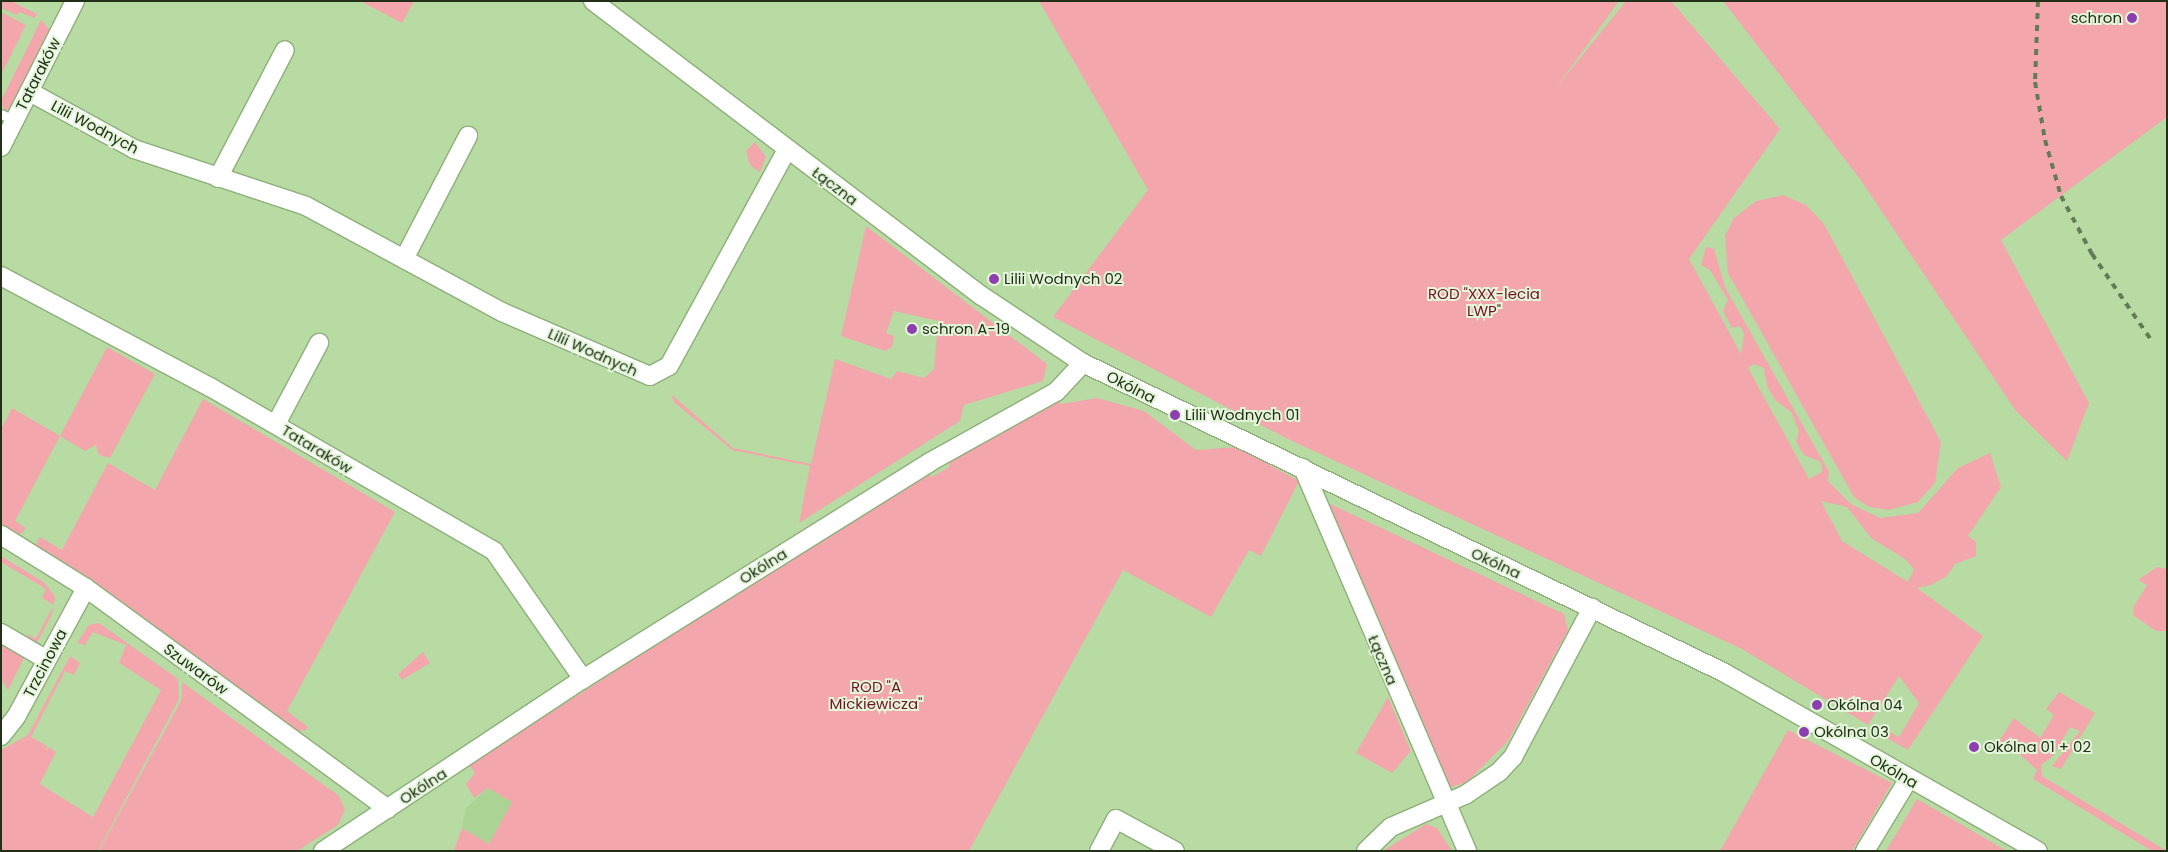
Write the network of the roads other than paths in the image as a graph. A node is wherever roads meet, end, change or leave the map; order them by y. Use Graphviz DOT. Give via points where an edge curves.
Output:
graph roads {
  1 [pos="75,1"];
  2 [pos="593,1"];
  3 [pos="285,50"];
  4 [pos="30,92"];
  5 [pos="8,117"];
  6 [pos="468,136"];
  7 [pos="1,147"];
  8 [pos="787,150"];
  9 [pos="218,178"];
  10 [pos="404,259"];
  11 [pos="1,276"];
  12 [pos="319,343"];
  13 [pos="1083,363"];
  14 [pos="276,424"];
  15 [pos="1303,468"];
  16 [pos="1,534"];
  17 [pos="86,588"];
  18 [pos="1592,608"];
  19 [pos="1,633"];
  20 [pos="47,660"];
  21 [pos="583,679"];
  22 [pos="1,736"];
  23 [pos="1908,780"];
  24 [pos="1443,802"];
  25 [pos="388,809"];
  26 [pos="323,851"];
  27 [pos="1099,851"];
  28 [pos="1175,851"];
  29 [pos="1366,851"];
  30 [pos="1467,851"];
  31 [pos="1865,851"];
  32 [pos="2038,851"];
  1 -- 4 [label="street, Tataraków"];
  2 -- 8 [label="street, Łączna"];
  3 -- 9 [label="street"];
  4 -- 5 [label="street, Tataraków"];
  4 -- 9 [label="street, Lilii Wodnych" via="134,150"];
  5 -- 7 [label="street, Tataraków"];
  6 -- 10 [label="street"];
  8 -- 10 [label="street, Lilii Wodnych" via="669,366 656,376 502,312"];
  8 -- 13 [label="street, Łączna" via="982,296"];
  9 -- 10 [label="street, Lilii Wodnych" via="306,206"];
  11 -- 14 [label="street, Tataraków"];
  12 -- 14 [label="street"];
  13 -- 15 [label="street, Okólna"];
  13 -- 21 [label="street, Okólna" via="1056,392 930,462"];
  14 -- 21 [label="street, Tataraków" via="494,551"];
  15 -- 18 [label="street, Okólna"];
  15 -- 24 [label="street, Łączna"];
  16 -- 17 [label="street, Szuwarów"];
  17 -- 20 [label="street, Trzcinowa"];
  17 -- 25 [label="street, Szuwarów"];
  18 -- 23 [label="street, Okólna" via="1723,672"];
  18 -- 24 [label="street" via="1512,757 1483,785"];
  19 -- 20 [label="street"];
  20 -- 22 [label="street, Trzcinowa"];
  21 -- 25 [label="street, Okólna"];
  23 -- 31 [label="street"];
  23 -- 32 [label="street, Okólna"];
  24 -- 29 [label="street" via="1390,827"];
  24 -- 30 [label="street, Łączna"];
  25 -- 26 [label="street, Okólna"];
  27 -- 28 [label="street" via="1116,819"];
}
